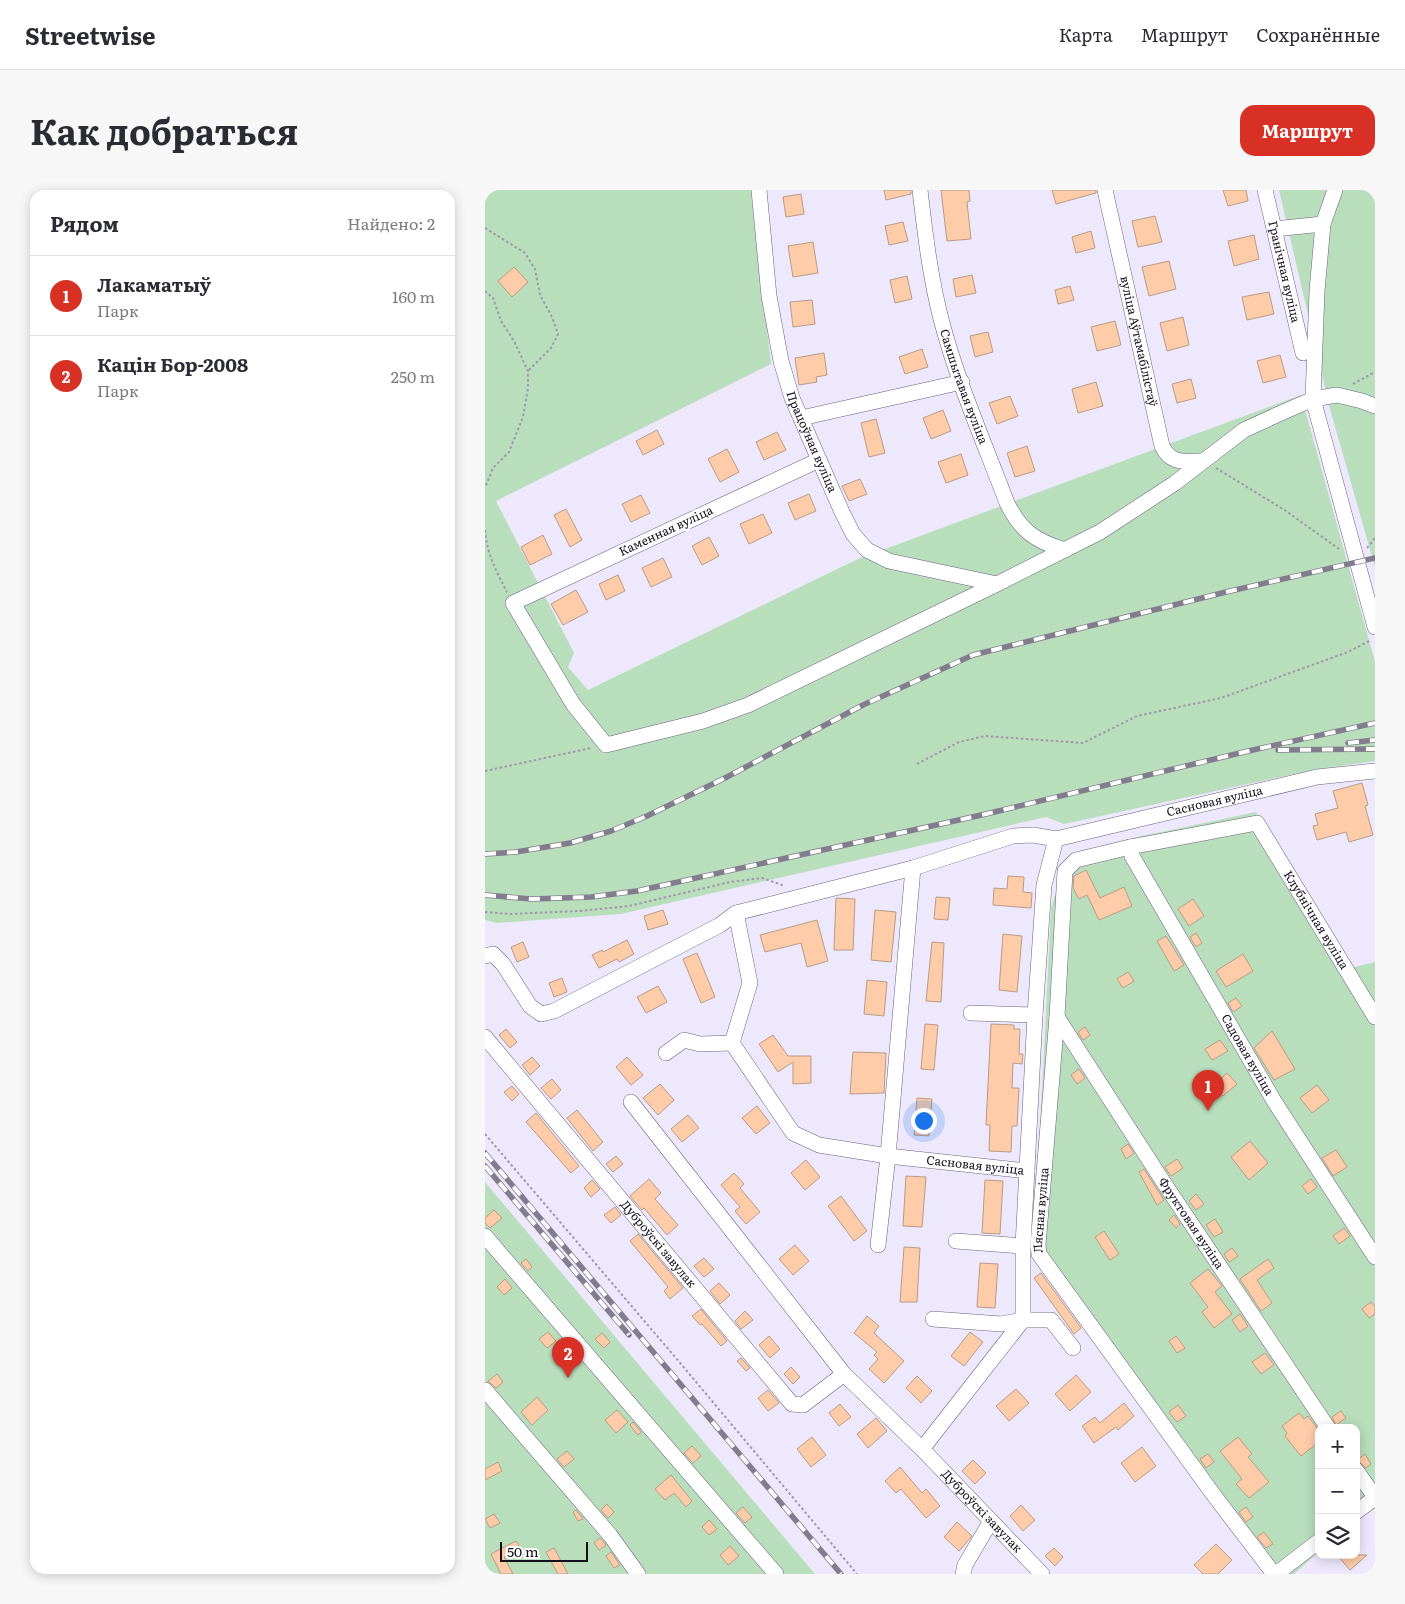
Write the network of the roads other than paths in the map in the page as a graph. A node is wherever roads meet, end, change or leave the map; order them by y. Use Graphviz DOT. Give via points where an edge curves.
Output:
graph roads {
  1 [pos="759,190"];
  2 [pos="920,190"];
  3 [pos="1105,190"];
  4 [pos="1265,190"];
  5 [pos="1335,190"];
  6 [pos="1323,224"];
  7 [pos="1274,229"];
  8 [pos="1303,353"];
  9 [pos="962,382"];
  10 [pos="1313,399"];
  11 [pos="1375,406"];
  12 [pos="801,418"];
  13 [pos="819,460"];
  14 [pos="1203,460"];
  15 [pos="1065,550"];
  16 [pos="997,584"];
  17 [pos="1375,627"];
  18 [pos="1375,771"];
  19 [pos="1257,823"];
  20 [pos="1057,839"];
  21 [pos="1130,846"];
  22 [pos="913,868"];
  23 [pos="736,912"];
  24 [pos="485,956"];
  25 [pos="971,1013"];
  26 [pos="1035,1015"];
  27 [pos="1057,1017"];
  28 [pos="1375,1017"];
  29 [pos="485,1037"];
  30 [pos="732,1043"];
  31 [pos="666,1053"];
  32 [pos="631,1102"];
  33 [pos="889,1156"];
  34 [pos="1027,1171"];
  35 [pos="485,1236"];
  36 [pos="956,1241"];
  37 [pos="878,1245"];
  38 [pos="1023,1246"];
  39 [pos="1375,1257"];
  40 [pos="933,1319"];
  41 [pos="1023,1320"];
  42 [pos="1073,1348"];
  43 [pos="844,1374"];
  44 [pos="485,1390"];
  45 [pos="1325,1424"];
  46 [pos="921,1449"];
  47 [pos="1360,1476"];
  48 [pos="1375,1498"];
  49 [pos="1360,1509"];
  50 [pos="991,1521"];
  51 [pos="1315,1544"];
  52 [pos="638,1574"];
  53 [pos="776,1574"];
  54 [pos="963,1574"];
  55 [pos="1042,1574"];
  56 [pos="1275,1574"];
  1 -- 12 [label="street, Працоўная вуліца" via="776,340 786,380"];
  2 -- 9 [label="street, Самшытавая вуліца" via="934,289"];
  3 -- 14 [label="street, вуліца Аўтамабілістаў" via="1162,446 1168,456 1178,461"];
  4 -- 7 [label="street, Гранічная вуліца"];
  5 -- 6 [label="street"];
  6 -- 7 [label="street"];
  6 -- 10 [label="street"];
  7 -- 8 [label="street, Гранічная вуліца"];
  9 -- 12 [label="street"];
  9 -- 15 [label="street, Самшытавая вуліца" via="1014,518 1037,540"];
  10 -- 11 [label="street" via="1337,395"];
  10 -- 14 [label="street" via="1244,430"];
  10 -- 17 [label="street"];
  12 -- 13 [label="street, Працоўная вуліца"];
  13 -- 16 [label="street, Працоўная вуліца" via="847,524 867,550 889,560"];
  13 -- 16 [label="street, Каменная вуліца" via="513,602 573,704 606,745 703,721 747,705"];
  14 -- 15 [label="street" via="1175,483 1100,532"];
  15 -- 16 [label="street"];
  18 -- 20 [label="street, Сасновая вуліца" via="1317,778"];
  19 -- 21 [label="street, Лясная вуліца"];
  19 -- 28 [label="street, Клубнічная вуліца"];
  20 -- 22 [label="street, Сасновая вуліца" via="1013,836"];
  20 -- 26 [label="street, Сасновая вуліца" via="1044,885"];
  21 -- 27 [label="street, Лясная вуліца" via="1076,860 1065,871"];
  21 -- 39 [label="street, Садовая вуліца" via="1132,856 1274,1102"];
  22 -- 23 [label="street, Сасновая вуліца"];
  22 -- 33 [label="street"];
  23 -- 24 [label="street" via="712,930 554,1011 541,1014 530,1006 503,964 493,954"];
  23 -- 30 [label="street" via="750,983"];
  25 -- 26 [label="street"];
  26 -- 34 [label="street, Сасновая вуліца"];
  27 -- 45 [label="street, Фруктовая вуліца"];
  27 -- 56 [label="street, Лясная вуліца" via="1039,1254"];
  29 -- 43 [label="street, Дуброўскі завулак" via="792,1404 803,1405"];
  30 -- 31 [label="street" via="700,1044 684,1040"];
  30 -- 33 [label="street, Сасновая вуліца" via="793,1133 819,1145"];
  32 -- 43 [label="street, Дуброўскі завулак"];
  33 -- 34 [label="street, Сасновая вуліца"];
  33 -- 37 [label="street"];
  34 -- 38 [label="street"];
  35 -- 53 [label="street"];
  36 -- 38 [label="street"];
  38 -- 41 [label="street"];
  40 -- 41 [label="street" via="1001,1324"];
  41 -- 42 [label="street" via="1051,1320"];
  41 -- 46 [label="street"];
  43 -- 46 [label="street, Дуброўскі завулак"];
  44 -- 52 [label="street" via="609,1535"];
  46 -- 50 [label="street, Дуброўскі завулак"];
  47 -- 48 [label="street"];
  48 -- 49 [label="street"];
  50 -- 54 [label="street"];
  50 -- 55 [label="street, Дуброўскі завулак"];
  51 -- 56 [label="street"];
}
